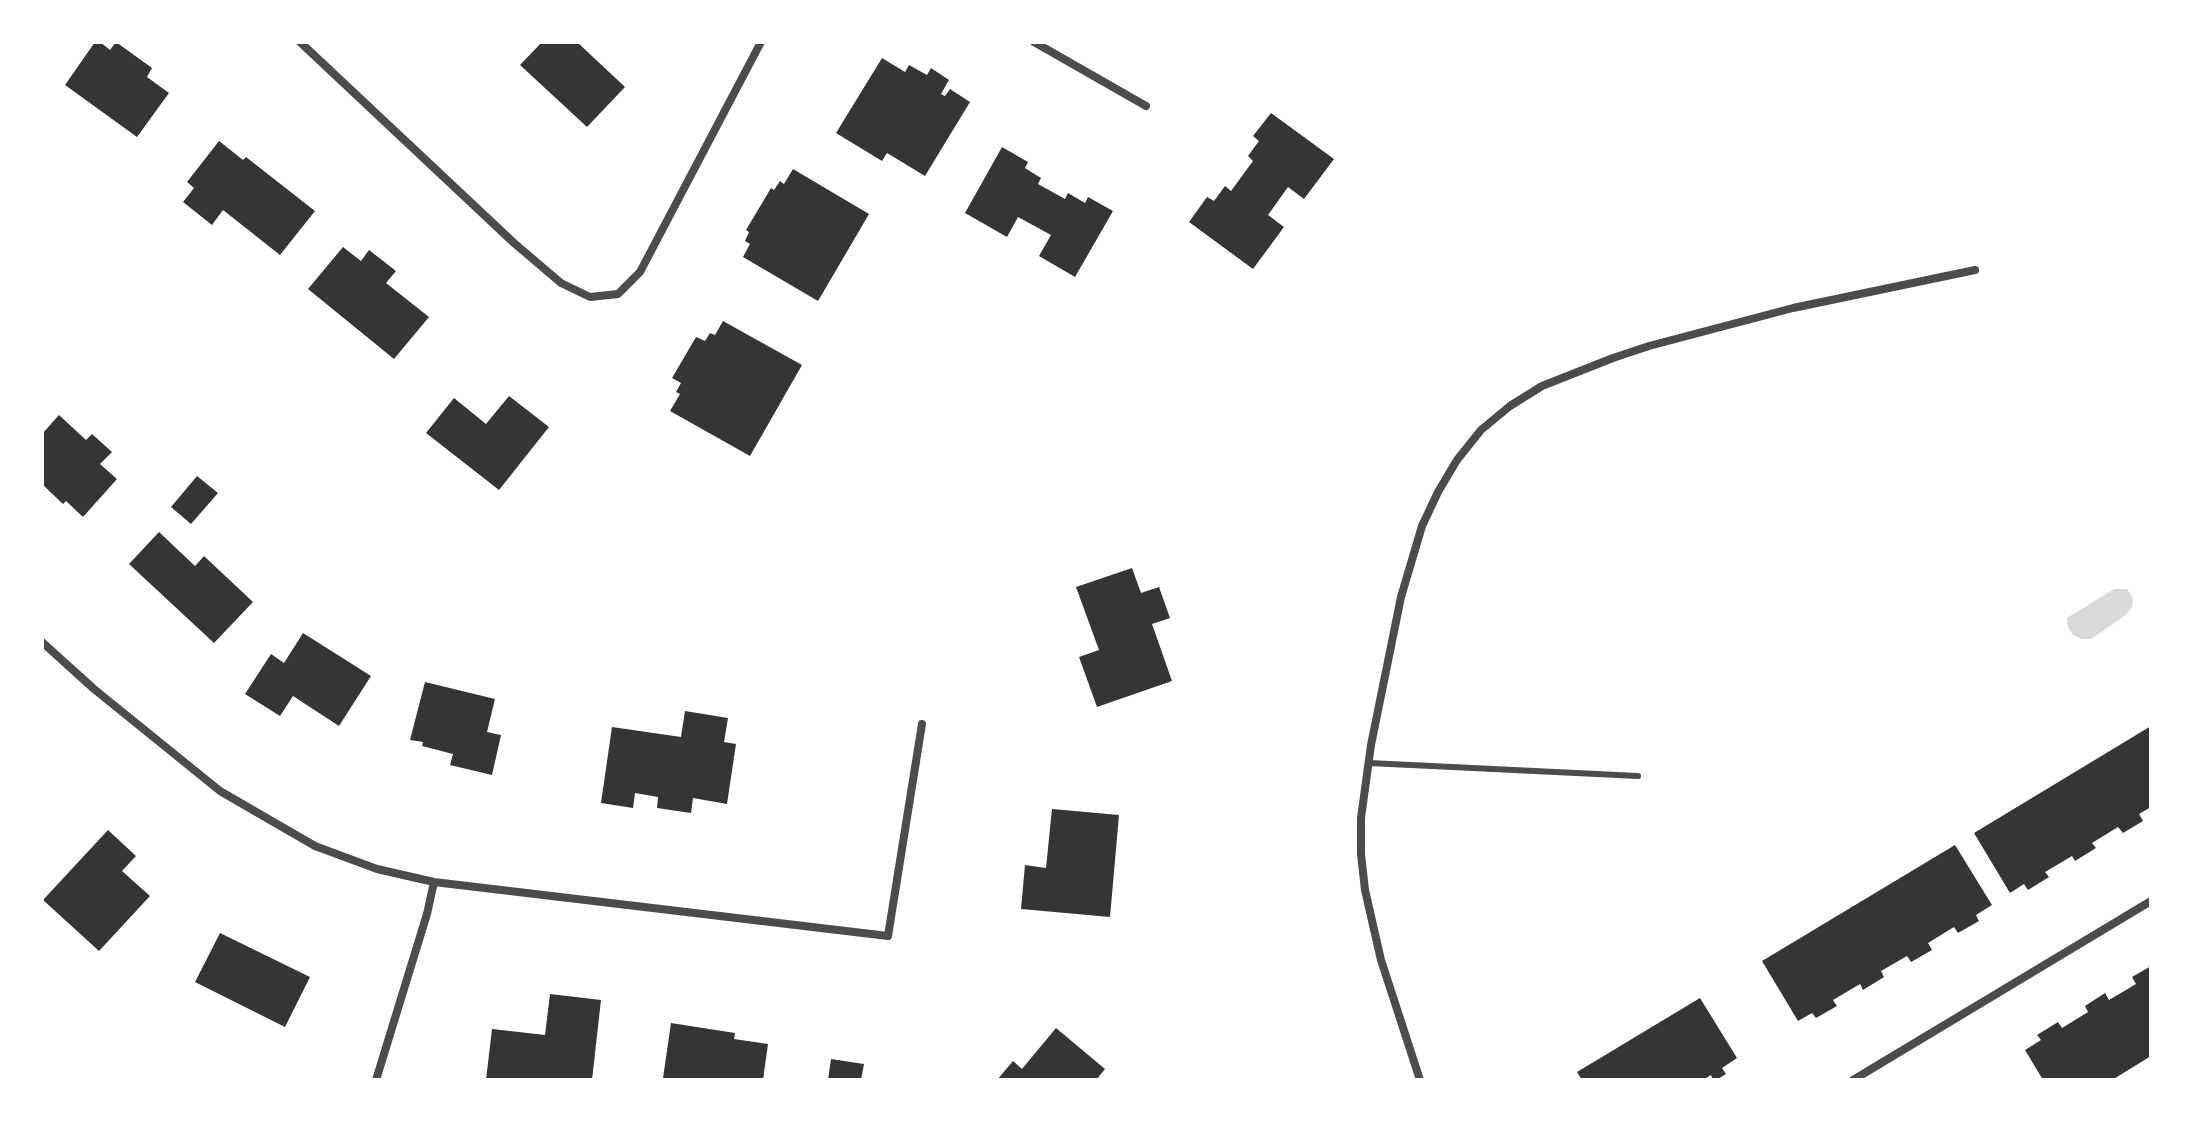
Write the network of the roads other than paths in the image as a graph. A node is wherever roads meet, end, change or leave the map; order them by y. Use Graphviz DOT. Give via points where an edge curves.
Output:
graph roads {
  1 [pos="300,42"];
  2 [pos="761,42"];
  3 [pos="1034,42"];
  4 [pos="1146,106"];
  5 [pos="1975,270"];
  6 [pos="42,642"];
  7 [pos="922,724"];
  8 [pos="1369,763"];
  9 [pos="1638,776"];
  10 [pos="434,882"];
  11 [pos="2151,901"];
  12 [pos="376,1080"];
  13 [pos="1420,1080"];
  14 [pos="1853,1080"];
  1 -- 2 [label="street" via="514,243 561,283 590,297 618,294 640,272"];
  3 -- 4 [label="street"];
  5 -- 8 [label="street" via="1793,308 1649,346 1542,386 1510,406 1457,460 1422,526 1401,597"];
  6 -- 10 [label="street" via="220,791 266,820 377,869"];
  7 -- 10 [label="street" via="888,936"];
  8 -- 9 [label="lane"];
  8 -- 13 [label="street" via="1361,818 1365,890 1381,960"];
  10 -- 12 [label="street"];
  11 -- 14 [label="street"];
}
